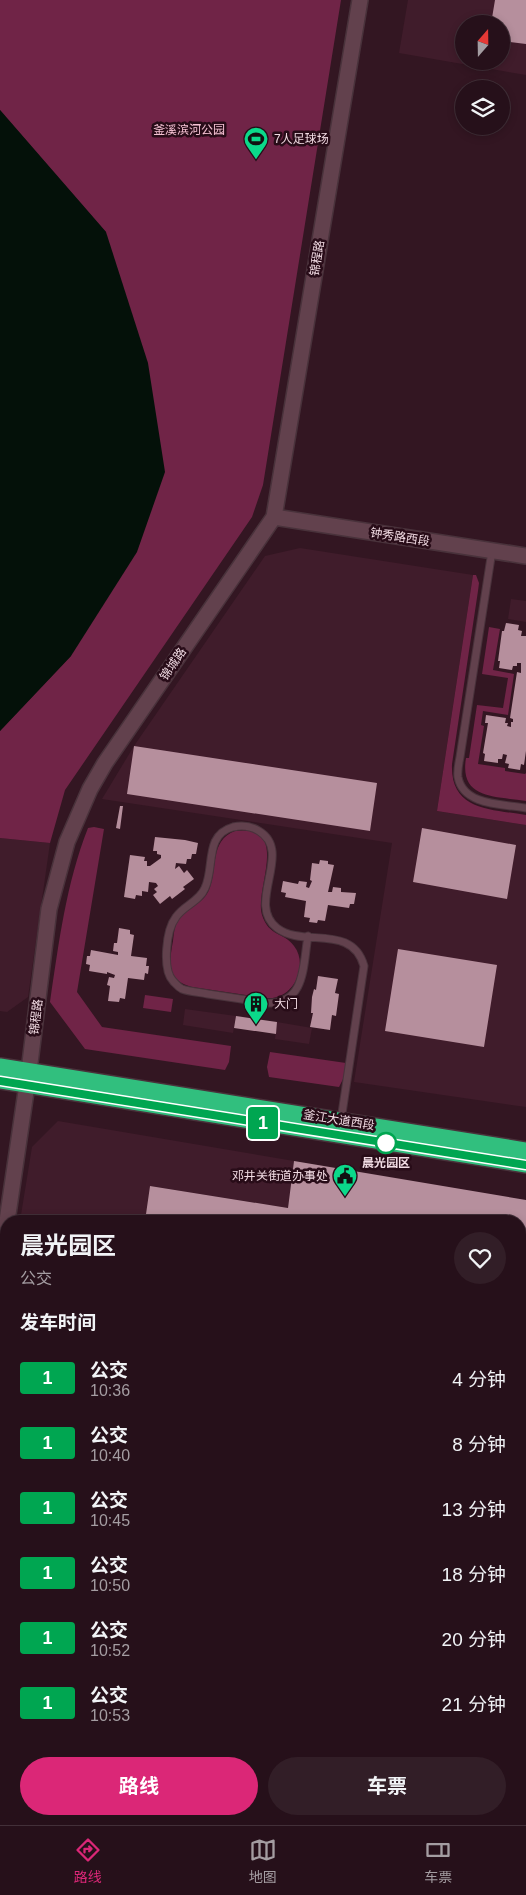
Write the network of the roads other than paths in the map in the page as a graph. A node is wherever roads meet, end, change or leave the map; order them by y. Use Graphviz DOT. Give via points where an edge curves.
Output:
graph roads {
  1 [pos="360,0"];
  2 [pos="274,517"];
  3 [pos="492,551"];
  4 [pos="526,556"];
  5 [pos="526,808"];
  6 [pos="78,815"];
  7 [pos="308,936"];
  8 [pos="0,1066"];
  9 [pos="30,1070"];
  10 [pos="0,1081"];
  11 [pos="27,1086"];
  12 [pos="341,1120"];
  13 [pos="526,1150"];
  14 [pos="526,1165"];
  15 [pos="7,1215"];
  1 -- 2 [label="street, 锦程路"];
  2 -- 3 [label="street, 钟秀路西段"];
  2 -- 6 [label="street, 锦城路" via="105,763"];
  3 -- 4 [label="street, 钟秀路西段"];
  3 -- 5 [label="lane" via="458,777 464,790 474,798"];
  6 -- 9 [label="street, 锦程路" via="67,842 49,909"];
  7 -- 7 [label="lane" via="284,932 271,922 265,904 272,855 270,844 254,828 232,828 221,834 214,844 202,895 173,922 166,966 170,977 182,989 268,1003 281,1002 298,989"];
  7 -- 12 [label="lane" via="350,945 359,953 364,966"];
  8 -- 9 [label="highway, 釜江大道西段"];
  9 -- 11 [label="street, 锦程路"];
  9 -- 12 [label="highway, 釜江大道西段"];
  10 -- 11 [label="highway, 釜江大道西段"];
  11 -- 14 [label="highway, 釜江大道西段"];
  11 -- 15 [label="street, 锦程路"];
  12 -- 13 [label="highway, 釜江大道西段"];
}
